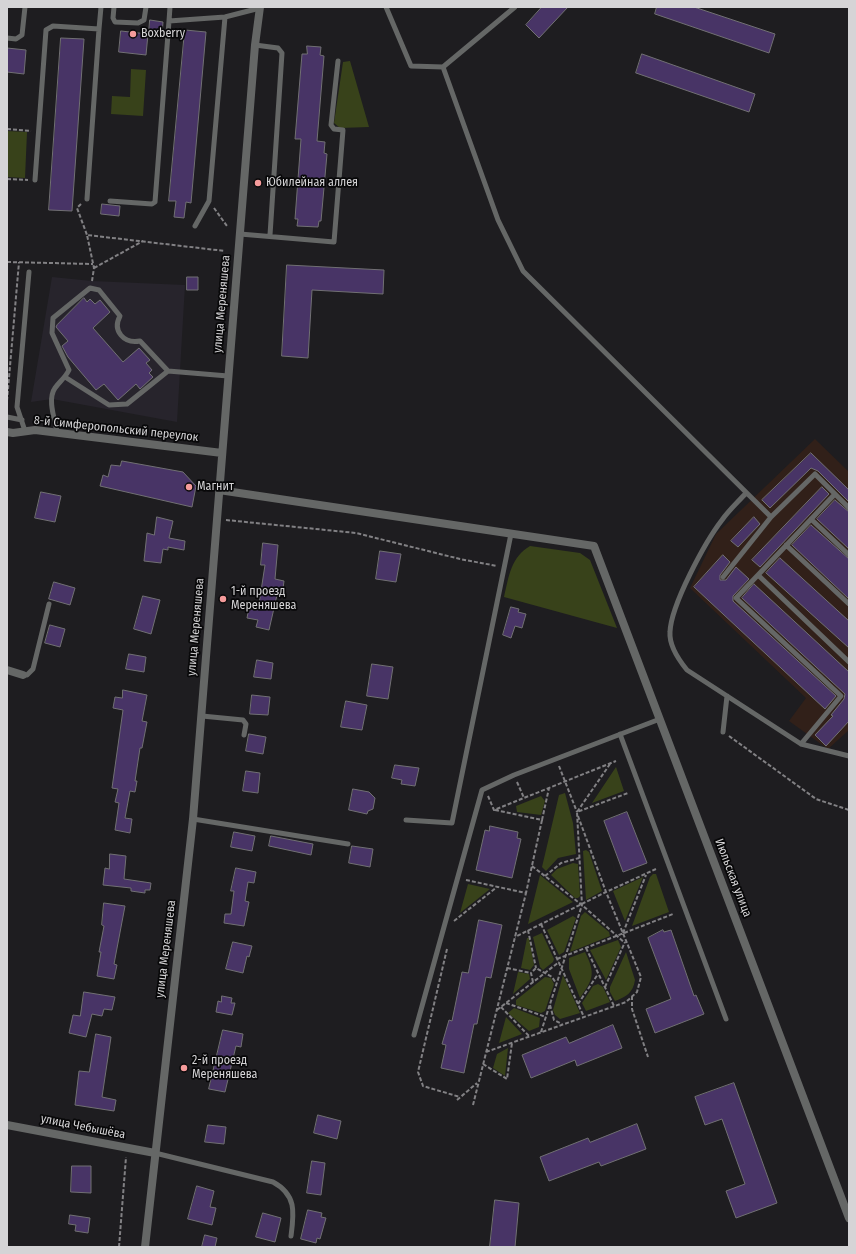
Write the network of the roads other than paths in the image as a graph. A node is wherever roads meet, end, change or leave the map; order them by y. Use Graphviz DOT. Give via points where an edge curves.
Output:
graph roads {
  1 [pos="25,7"];
  2 [pos="101,7"];
  3 [pos="114,7"];
  4 [pos="146,7"];
  5 [pos="170,7"];
  6 [pos="260,7"];
  7 [pos="386,7"];
  8 [pos="515,7"];
  9 [pos="225,17"];
  10 [pos="169,21"];
  11 [pos="99,29"];
  12 [pos="7,38"];
  13 [pos="255,45"];
  14 [pos="338,61"];
  15 [pos="443,67"];
  16 [pos="35,180"];
  17 [pos="87,199"];
  18 [pos="110,201"];
  19 [pos="195,226"];
  20 [pos="240,234"];
  21 [pos="270,235"];
  22 [pos="29,272"];
  23 [pos="168,371"];
  24 [pos="228,376"];
  25 [pos="65,377"];
  26 [pos="7,417"];
  27 [pos="22,420"];
  28 [pos="25,432"];
  29 [pos="57,432"];
  30 [pos="9,434"];
  31 [pos="222,453"];
  32 [pos="219,490"];
  33 [pos="746,492"];
  34 [pos="835,494"];
  35 [pos="849,508"];
  36 [pos="771,517"];
  37 [pos="811,519"];
  38 [pos="511,534"];
  39 [pos="786,545"];
  40 [pos="849,555"];
  41 [pos="758,575"];
  42 [pos="724,577"];
  43 [pos="49,604"];
  44 [pos="849,604"];
  45 [pos="849,662"];
  46 [pos="7,670"];
  47 [pos="24,675"];
  48 [pos="726,696"];
  49 [pos="202,716"];
  50 [pos="660,719"];
  51 [pos="723,732"];
  52 [pos="620,734"];
  53 [pos="244,735"];
  54 [pos="801,744"];
  55 [pos="849,756"];
  56 [pos="193,820"];
  57 [pos="406,820"];
  58 [pos="348,844"];
  59 [pos="726,1019"];
  60 [pos="414,1034"];
  61 [pos="7,1125"];
  62 [pos="155,1153"];
  63 [pos="849,1218"];
  64 [pos="291,1236"];
  65 [pos="145,1247"];
  1 -- 12 [label="lane" via="22,35 16,39"];
  2 -- 11 [label="lane"];
  3 -- 4 [label="lane" via="115,22 138,23 144,20"];
  5 -- 10 [label="lane"];
  6 -- 9 [label="lane"];
  6 -- 13 [label="street, улица Мереняшева"];
  7 -- 15 [label="lane" via="411,66"];
  8 -- 15 [label="lane"];
  9 -- 10 [label="lane"];
  9 -- 19 [label="lane" via="209,201"];
  10 -- 18 [label="lane" via="155,202 152,204"];
  11 -- 16 [label="lane" via="53,26 46,30"];
  11 -- 17 [label="lane"];
  13 -- 20 [label="street, улица Мереняшева"];
  13 -- 21 [label="lane" via="278,48 282,53"];
  14 -- 21 [label="lane" via="332,125 343,130 334,242"];
  15 -- 33 [label="lane" via="498,220 523,271"];
  20 -- 21 [label="lane"];
  20 -- 24 [label="street, улица Мереняшева"];
  22 -- 27 [label="lane" via="17,407"];
  23 -- 24 [label="lane"];
  23 -- 25 [label="lane" via="127,404 109,405"];
  23 -- 25 [label="lane" via="140,341 127,340 120,335 117,327 120,316 99,290 90,288 53,318 52,333 69,370"];
  24 -- 31 [label="street, улица Мереняшева"];
  25 -- 29 [label="lane" via="54,389 52,399"];
  26 -- 27 [label="lane"];
  27 -- 28 [label="lane"];
  28 -- 29 [label="street, 8-й Симферопольский переулок"];
  28 -- 30 [label="street, 8-й Симферопольский переулок"];
  29 -- 31 [label="street, 8-й Симферопольский переулок"];
  31 -- 32 [label="street, улица Мереняшева"];
  32 -- 38 [label="street"];
  32 -- 49 [label="street, улица Мереняшева"];
  33 -- 36 [label="lane"];
  33 -- 48 [label="lane" via="722,520 705,547 685,586 670,632 678,660 687,670"];
  34 -- 35 [label="lane"];
  34 -- 36 [label="lane" via="815,474"];
  34 -- 37 [label="lane"];
  36 -- 42 [label="lane"];
  37 -- 39 [label="lane"];
  37 -- 40 [label="lane"];
  38 -- 50 [label="street, Июльская улица" via="594,546"];
  38 -- 57 [label="lane" via="452,823"];
  39 -- 41 [label="lane"];
  39 -- 44 [label="lane"];
  41 -- 45 [label="lane"];
  41 -- 54 [label="lane" via="736,598 841,696"];
  43 -- 47 [label="lane" via="33,669"];
  46 -- 47 [label="street"];
  48 -- 51 [label="lane"];
  48 -- 54 [label="lane"];
  49 -- 53 [label="lane" via="243,720 246,724"];
  49 -- 56 [label="street, улица Мереняшева"];
  50 -- 52 [label="lane"];
  50 -- 63 [label="street, Июльская улица"];
  52 -- 59 [label="lane"];
  52 -- 60 [label="lane" via="514,775 485,787 482,791"];
  54 -- 55 [label="lane"];
  56 -- 58 [label="lane"];
  56 -- 62 [label="street, улица Мереняшева"];
  61 -- 62 [label="street, улица Чебышёва"];
  62 -- 64 [label="lane" via="273,1182 282,1187 294,1211"];
  62 -- 65 [label="street, улица Мереняшева"];
}
